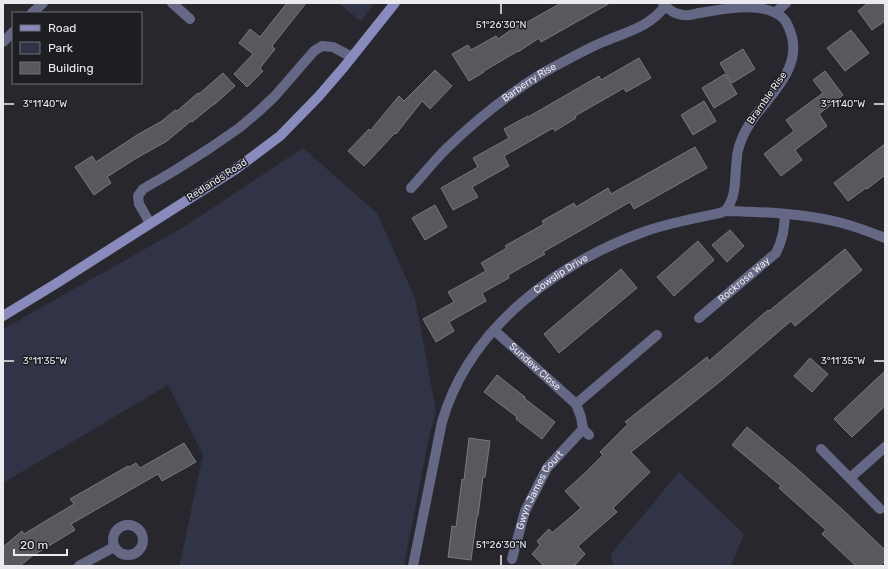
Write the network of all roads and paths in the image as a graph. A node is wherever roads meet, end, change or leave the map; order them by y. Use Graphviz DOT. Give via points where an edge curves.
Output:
graph roads {
  1 [pos="43,3"];
  2 [pos="172,3"];
  3 [pos="395,3"];
  4 [pos="786,3"];
  5 [pos="664,4"];
  6 [pos="33,12"];
  7 [pos="776,12"];
  8 [pos="190,19"];
  9 [pos="12,33"];
  10 [pos="3,42"];
  11 [pos="352,57"];
  12 [pos="411,188"];
  13 [pos="725,211"];
  14 [pos="785,214"];
  15 [pos="150,224"];
  16 [pos="885,238"];
  17 [pos="3,316"];
  18 [pos="699,318"];
  19 [pos="494,330"];
  20 [pos="657,335"];
  21 [pos="576,404"];
  22 [pos="885,447"];
  23 [pos="821,448"];
  24 [pos="850,478"];
  25 [pos="880,508"];
  26 [pos="114,547"];
  27 [pos="512,559"];
  28 [pos="79,566"];
  29 [pos="413,566"];
  1 -- 6 [label="street"];
  2 -- 8 [label="street"];
  3 -- 11 [label="main road, Redlands Road"];
  4 -- 7 [label="street"];
  5 -- 7 [label="street" via="674,12 684,15 747,5 763,6"];
  5 -- 12 [label="street, Barberry Rise" via="660,13 651,21 575,56 519,88 445,150"];
  7 -- 13 [label="street, Bramble Rise" via="790,29 793,42 792,57 787,72 748,126 741,140 733,197"];
  9 -- 10 [label="street"];
  11 -- 15 [label="main road, Redlands Road" via="280,136 236,169"];
  11 -- 15 [label="street" via="322,46 314,51 275,96 243,124 210,148 143,189 138,196 139,204"];
  13 -- 14 [label="street, Cowslip Drive"];
  13 -- 19 [label="street, Cowslip Drive" via="647,231 598,251 549,281"];
  14 -- 16 [label="street, Cowslip Drive" via="838,222"];
  14 -- 18 [label="street, Rockrose Way" via="782,242 776,252"];
  15 -- 17 [label="main road, Redlands Road"];
  19 -- 21 [label="street, Sundew Close"];
  19 -- 29 [label="street, Cowslip Drive" via="471,359 446,408"];
  20 -- 21 [label="street"];
  21 -- 27 [label="street, Gwyn James Court" via="586,432 547,468 525,510"];
  22 -- 24 [label="street"];
  23 -- 24 [label="street"];
  24 -- 25 [label="street"];
  26 -- 28 [label="street"];
}
